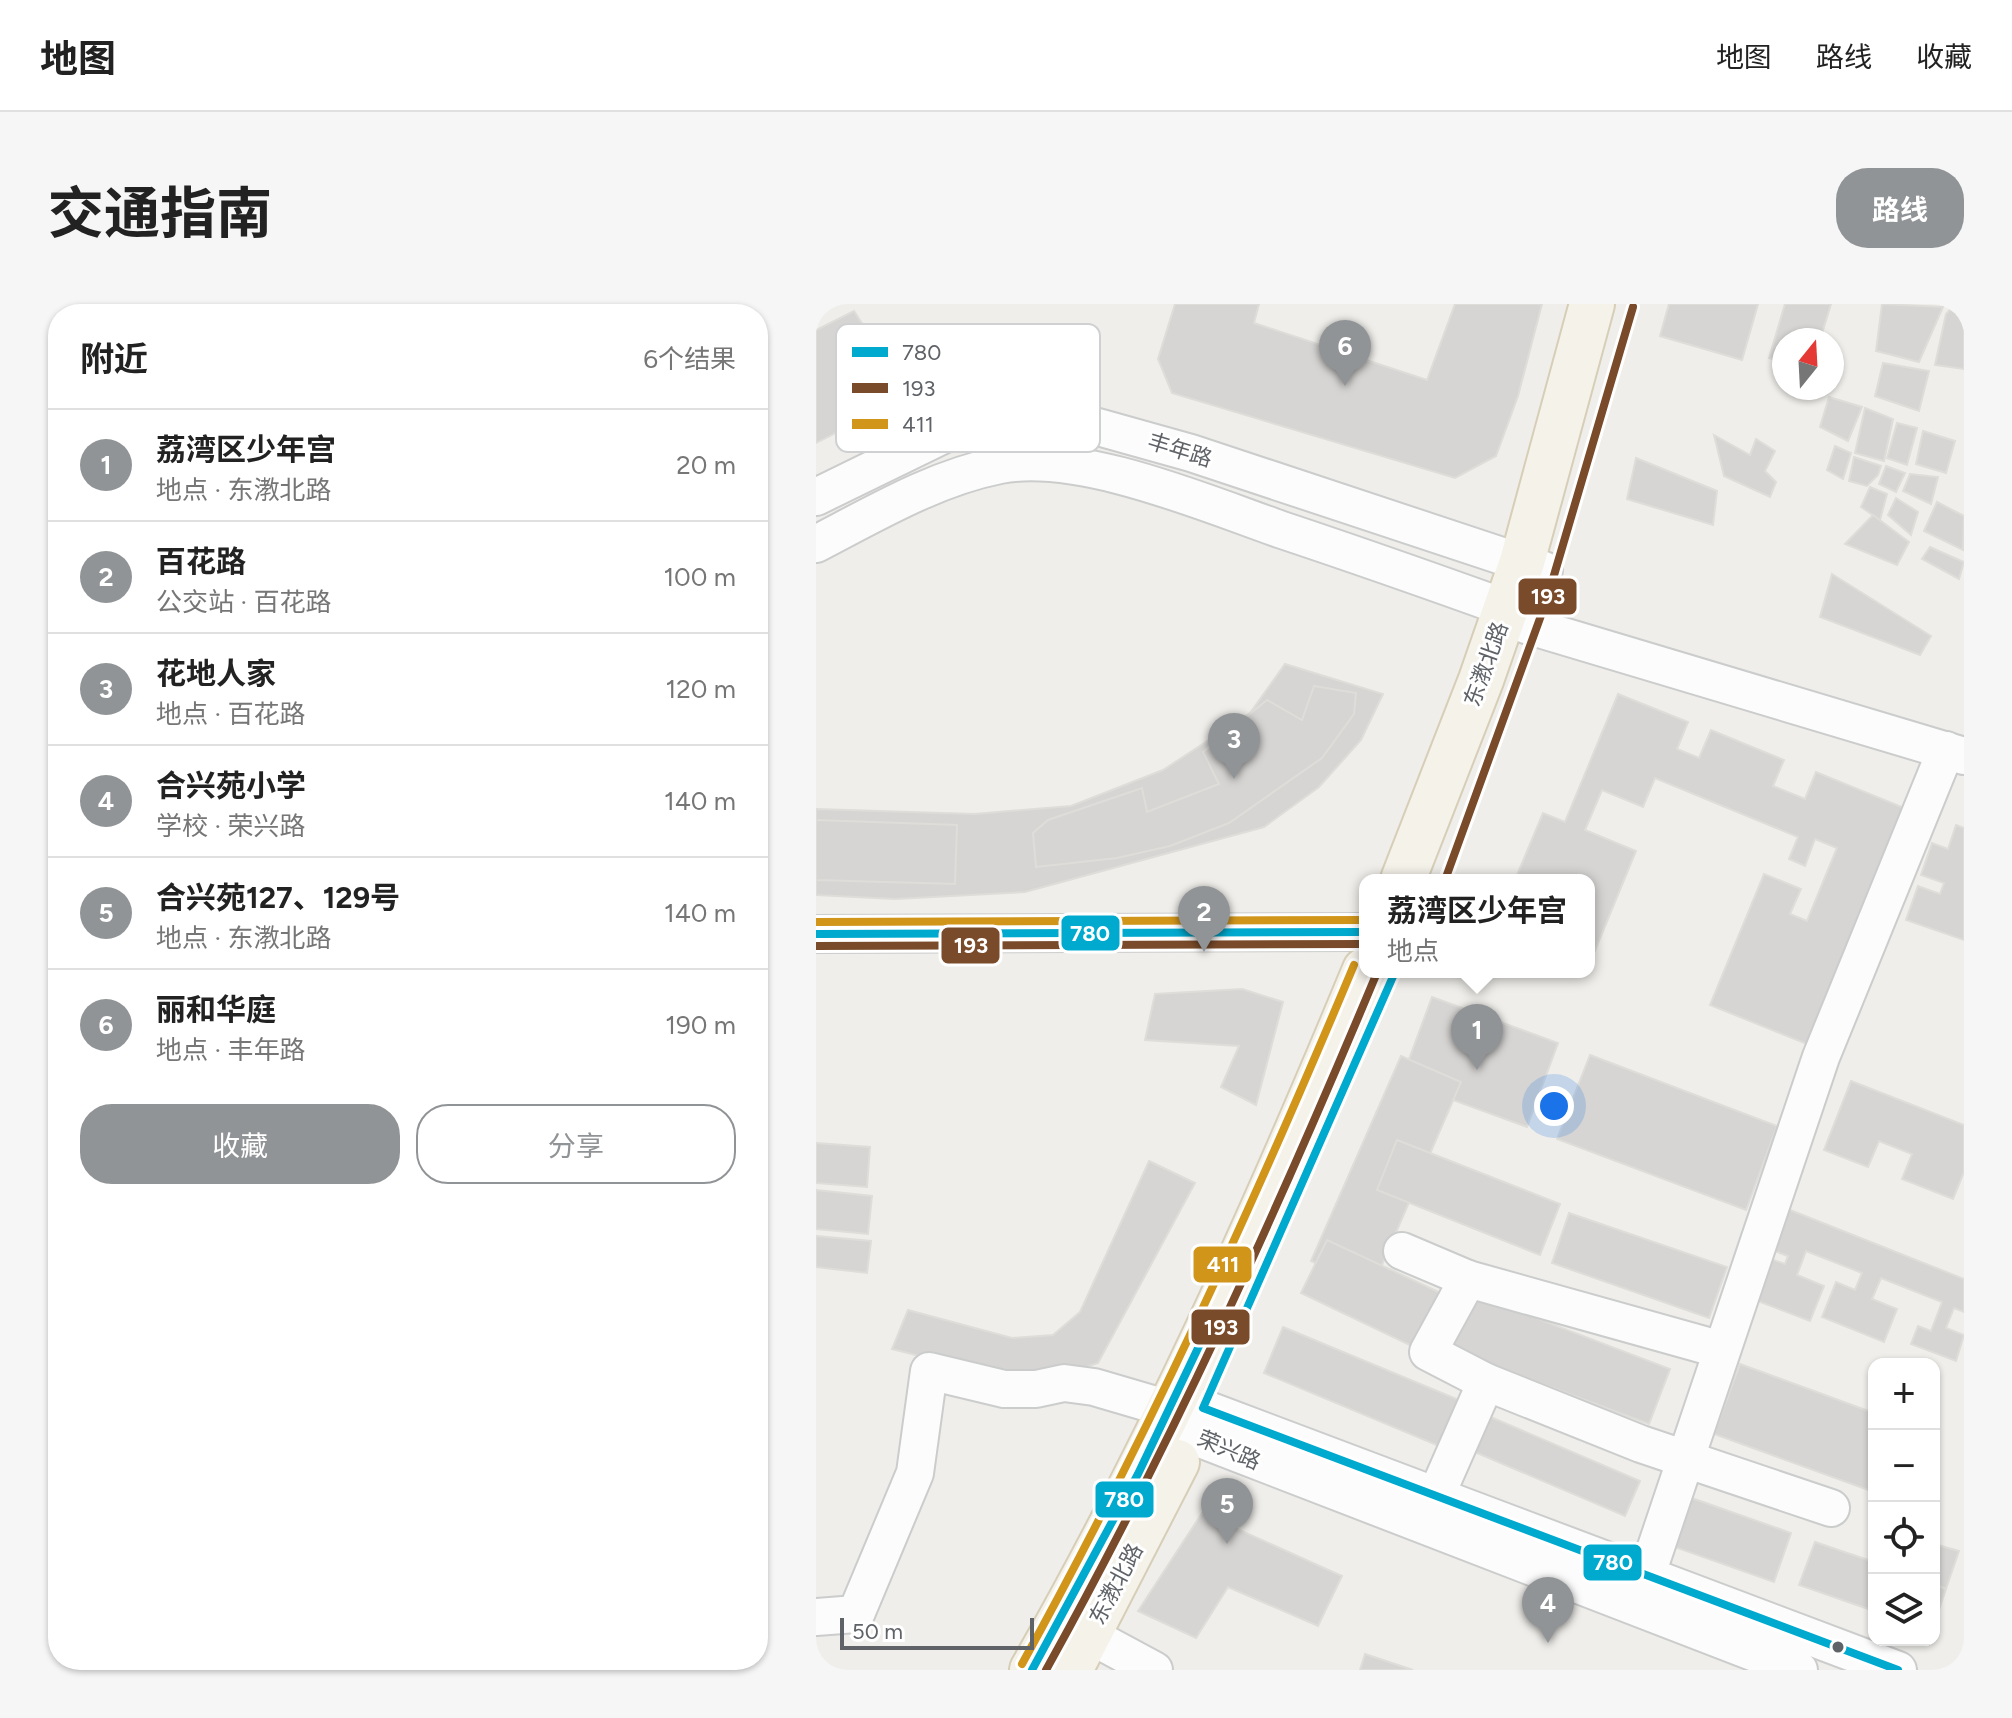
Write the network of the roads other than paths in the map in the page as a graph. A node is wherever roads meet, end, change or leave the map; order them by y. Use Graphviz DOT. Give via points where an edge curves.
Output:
graph roads {
  1 [pos="1592,304"];
  2 [pos="1621,304"];
  3 [pos="1100,428"];
  4 [pos="908,452"];
  5 [pos="816,497"];
  6 [pos="816,544"];
  7 [pos="1533,566"];
  8 [pos="1516,616"];
  9 [pos="1955,753"];
  10 [pos="1406,874"];
  11 [pos="1434,874"];
  12 [pos="1359,932"];
  13 [pos="816,934"];
  14 [pos="1362,978"];
  15 [pos="1392,978"];
  16 [pos="1402,1251"];
  17 [pos="1468,1279"];
  18 [pos="1722,1350"];
  19 [pos="1486,1382"];
  20 [pos="1187,1417"];
  21 [pos="1686,1457"];
  22 [pos="1435,1498"];
  23 [pos="1831,1508"];
  24 [pos="1647,1574"];
  25 [pos="816,1617"];
  26 [pos="1080,1652"];
  27 [pos="1032,1670"];
  28 [pos="1154,1670"];
  29 [pos="1799,1670"];
  30 [pos="1898,1670"];
  1 -- 7 [label="main road, 东漖北路"];
  2 -- 7 [label="main road, 东漖北路" via="1580,458"];
  3 -- 7 [label="street, 丰年路"];
  4 -- 5 [label="street, 丰年路"];
  6 -- 8 [label="street, 丰年路" via="963,475 1002,465 1058,464 1210,505"];
  7 -- 8 [label="main road, 东漖北路"];
  8 -- 9 [label="street, 丰年路"];
  8 -- 10 [label="main road, 东漖北路"];
  8 -- 11 [label="main road, 东漖北路"];
  9 -- 18 [label="street" via="1821,1057"];
  12 -- 13 [label="street"];
  14 -- 20 [label="main road, 东漖北路" via="1272,1185"];
  15 -- 20 [label="main road, 东漖北路"];
  16 -- 17 [label="street"];
  17 -- 18 [label="street"];
  17 -- 19 [label="street" via="1428,1352"];
  18 -- 21 [label="street"];
  19 -- 21 [label="street"];
  19 -- 22 [label="street"];
  20 -- 22 [label="street, 荣兴路"];
  20 -- 25 [label="street" via="1094,1387 1064,1383 1004,1389 929,1371 915,1473 856,1614"];
  20 -- 26 [label="main road, 东漖北路"];
  20 -- 27 [label="main road, 东漖北路" via="1081,1582"];
  20 -- 29 [label="street, 荣兴路"];
  21 -- 23 [label="street"];
  21 -- 24 [label="street"];
  22 -- 24 [label="street, 荣兴路"];
  24 -- 30 [label="street, 荣兴路"];
  26 -- 28 [label="street"];
}
